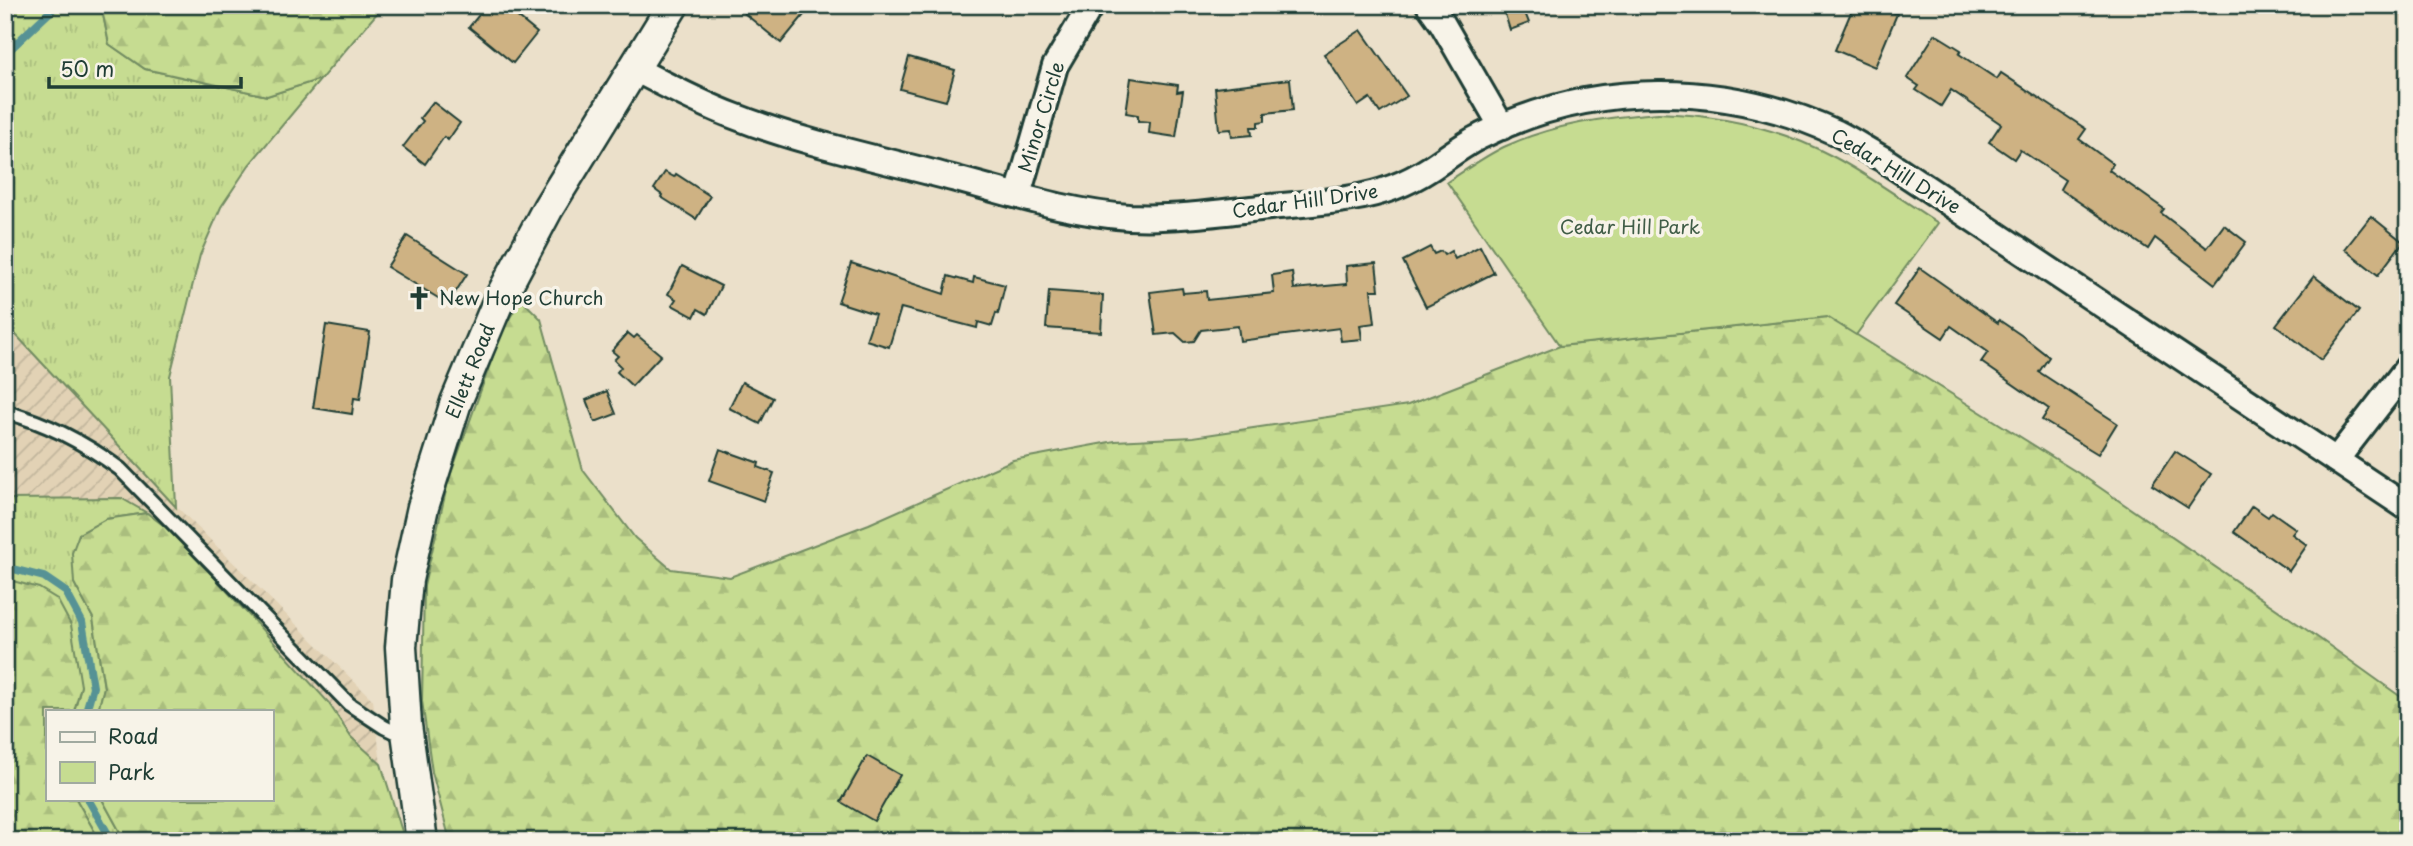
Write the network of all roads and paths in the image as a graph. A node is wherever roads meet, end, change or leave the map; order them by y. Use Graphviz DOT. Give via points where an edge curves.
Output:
graph roads {
  1 [pos="673,5"];
  2 [pos="1091,5"];
  3 [pos="1429,5"];
  4 [pos="633,68"];
  5 [pos="1502,127"];
  6 [pos="1018,195"];
  7 [pos="2408,367"];
  8 [pos="5,412"];
  9 [pos="2336,460"];
  10 [pos="2408,508"];
  11 [pos="408,738"];
  12 [pos="422,841"];
  1 -- 4 [label="street, Ellett Road"];
  2 -- 6 [label="street, Minor Circle" via="1055,66"];
  3 -- 5 [label="street"];
  4 -- 6 [label="street, Cedar Hill Drive" via="699,102 788,134"];
  4 -- 11 [label="street, Ellett Road" via="511,275 456,402 423,507 407,580 401,647"];
  5 -- 6 [label="street, Cedar Hill Drive" via="1409,180 1351,198 1145,217 1071,209"];
  5 -- 9 [label="street, Cedar Hill Drive" via="1568,103 1654,93 1724,99 1802,119 1883,159"];
  7 -- 9 [label="street"];
  8 -- 11 [label="lane" via="86,444 120,469 349,704"];
  9 -- 10 [label="street, Cedar Hill Drive"];
  11 -- 12 [label="street, Ellett Road"];
}
